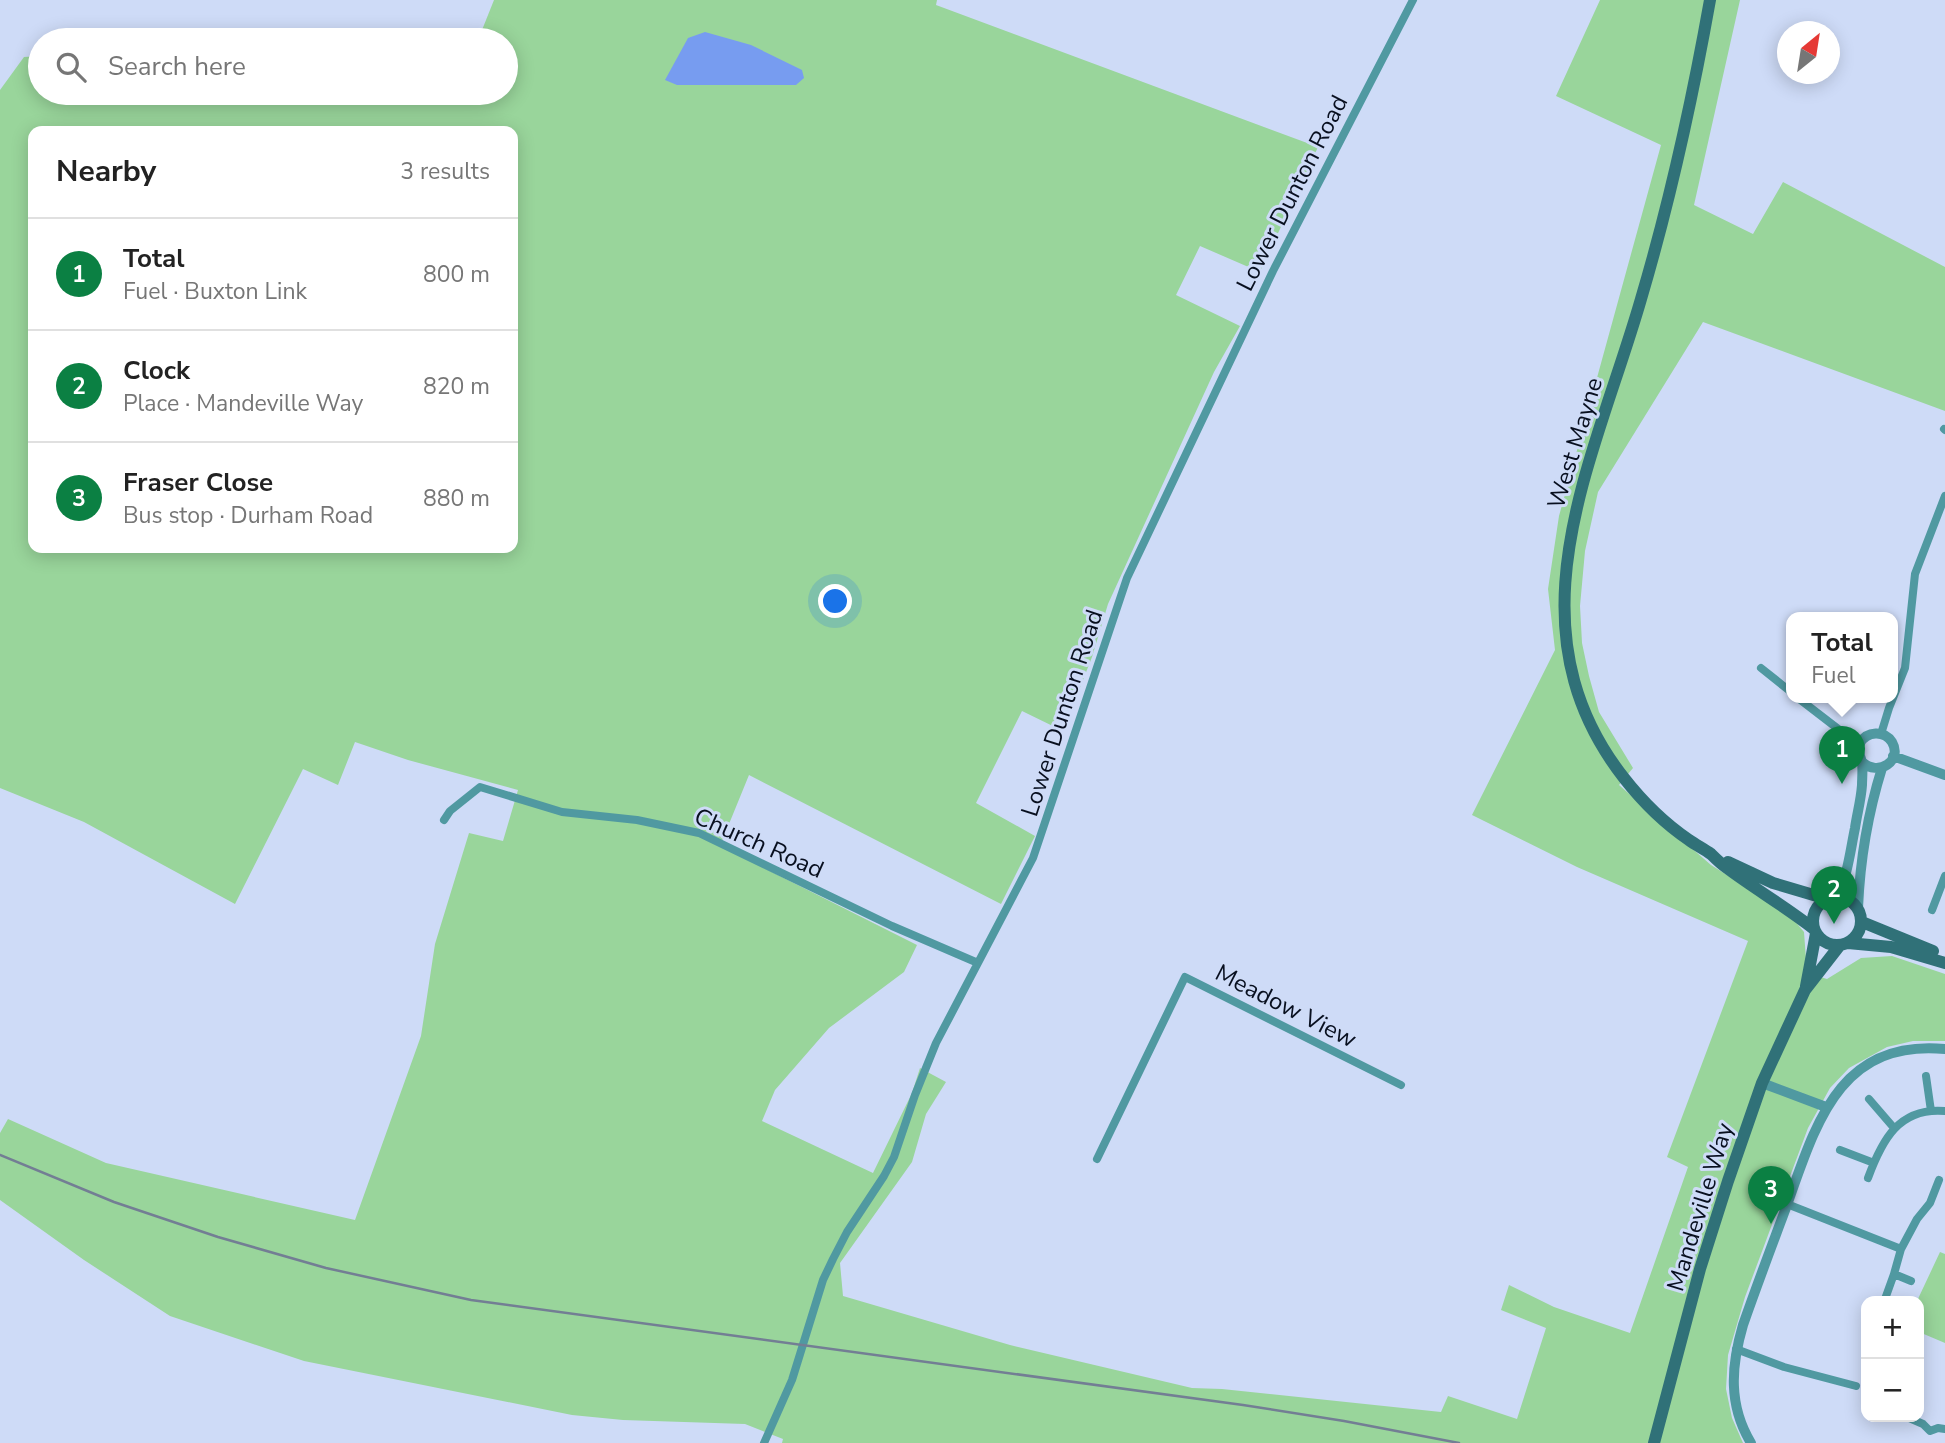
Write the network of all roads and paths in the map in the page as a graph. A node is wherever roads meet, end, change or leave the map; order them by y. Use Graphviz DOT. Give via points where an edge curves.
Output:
graph roads {
  1 [pos="1413,0"];
  2 [pos="1710,0"];
  3 [pos="1945,496"];
  4 [pos="1761,668"];
  5 [pos="1898,686"];
  6 [pos="1786,688"];
  7 [pos="1805,703"];
  8 [pos="1891,703"];
  9 [pos="1881,734"];
  10 [pos="1859,744"];
  11 [pos="1894,756"];
  12 [pos="1862,762"];
  13 [pos="1882,768"];
  14 [pos="1945,775"];
  15 [pos="444,820"];
  16 [pos="1711,855"];
  17 [pos="1945,876"];
  18 [pos="1832,897"];
  19 [pos="1858,908"];
  20 [pos="1933,910"];
  21 [pos="1862,922"];
  22 [pos="1815,931"];
  23 [pos="1844,944"];
  24 [pos="1945,957"];
  25 [pos="978,962"];
  26 [pos="1945,963"];
  27 [pos="1805,990"];
  28 [pos="1945,1049"];
  29 [pos="1926,1076"];
  30 [pos="1762,1083"];
  31 [pos="1401,1085"];
  32 [pos="1869,1099"];
  33 [pos="1826,1107"];
  34 [pos="1931,1111"];
  35 [pos="1945,1111"];
  36 [pos="1894,1128"];
  37 [pos="1840,1150"];
  38 [pos="1097,1159"];
  39 [pos="1874,1163"];
  40 [pos="1868,1178"];
  41 [pos="1939,1180"];
  42 [pos="1787,1204"];
  43 [pos="1901,1249"];
  44 [pos="1894,1274"];
  45 [pos="1911,1281"];
  46 [pos="1886,1296"];
  47 [pos="1736,1349"];
  48 [pos="1856,1386"];
  49 [pos="1918,1422"];
  50 [pos="1945,1429"];
  51 [pos="1930,1431"];
  52 [pos="764,1443"];
  53 [pos="1654,1443"];
  54 [pos="1751,1443"];
  55 [pos="1926,1443"];
  1 -- 25 [label="street, Lower Dunton Road" via="1273,271 1127,578 1033,858"];
  2 -- 16 [label="main road, West Mayne" via="1667,207 1575,512 1564,598 1570,663 1600,741 1650,808"];
  3 -- 5 [label="street" via="1915,575 1905,668"];
  4 -- 6 [label="street"];
  7 -- 10 [label="street"];
  8 -- 9 [label="street"];
  9 -- 10 [label="street" via="1866,736"];
  9 -- 11 [label="street" via="1891,741"];
  10 -- 12 [label="street"];
  11 -- 13 [label="street"];
  11 -- 14 [label="street"];
  12 -- 13 [label="street"];
  12 -- 18 [label="street" via="1844,882"];
  13 -- 19 [label="street" via="1860,874"];
  15 -- 25 [label="street, Church Road" via="480,787 562,812 699,832 892,926"];
  16 -- 18 [label="main road, West Mayne" via="1773,883"];
  16 -- 22 [label="main road, West Mayne"];
  17 -- 20 [label="street"];
  18 -- 19 [label="main road" via="1845,898"];
  18 -- 22 [label="main road" via="1821,902 1813,914"];
  19 -- 21 [label="main road"];
  21 -- 23 [label="main road" via="1858,935"];
  21 -- 24 [label="main road"];
  22 -- 23 [label="main road" via="1826,943"];
  22 -- 27 [label="main road, Mandeville Way"];
  23 -- 26 [label="main road" via="1891,947"];
  23 -- 27 [label="main road, Mandeville Way"];
  25 -- 52 [label="street, Lower Dunton Road" via="928,1062 894,1157 828,1270 792,1380"];
  27 -- 30 [label="main road, Mandeville Way"];
  28 -- 33 [label="street" via="1919,1048 1885,1056 1855,1074"];
  29 -- 34 [label="street"];
  30 -- 33 [label="street"];
  30 -- 53 [label="main road, Mandeville Way" via="1700,1269"];
  31 -- 38 [label="street, Meadow View" via="1185,977"];
  32 -- 36 [label="street"];
  33 -- 42 [label="street"];
  34 -- 35 [label="street"];
  34 -- 36 [label="street" via="1908,1116"];
  36 -- 39 [label="street"];
  37 -- 39 [label="street"];
  39 -- 40 [label="street"];
  41 -- 43 [label="street"];
  42 -- 43 [label="street"];
  42 -- 47 [label="street"];
  43 -- 44 [label="street"];
  44 -- 45 [label="street"];
  44 -- 46 [label="street"];
  47 -- 48 [label="street"];
  47 -- 54 [label="street" via="1735,1400"];
  49 -- 51 [label="street"];
  50 -- 51 [label="street"];
  51 -- 55 [label="street"];
}
